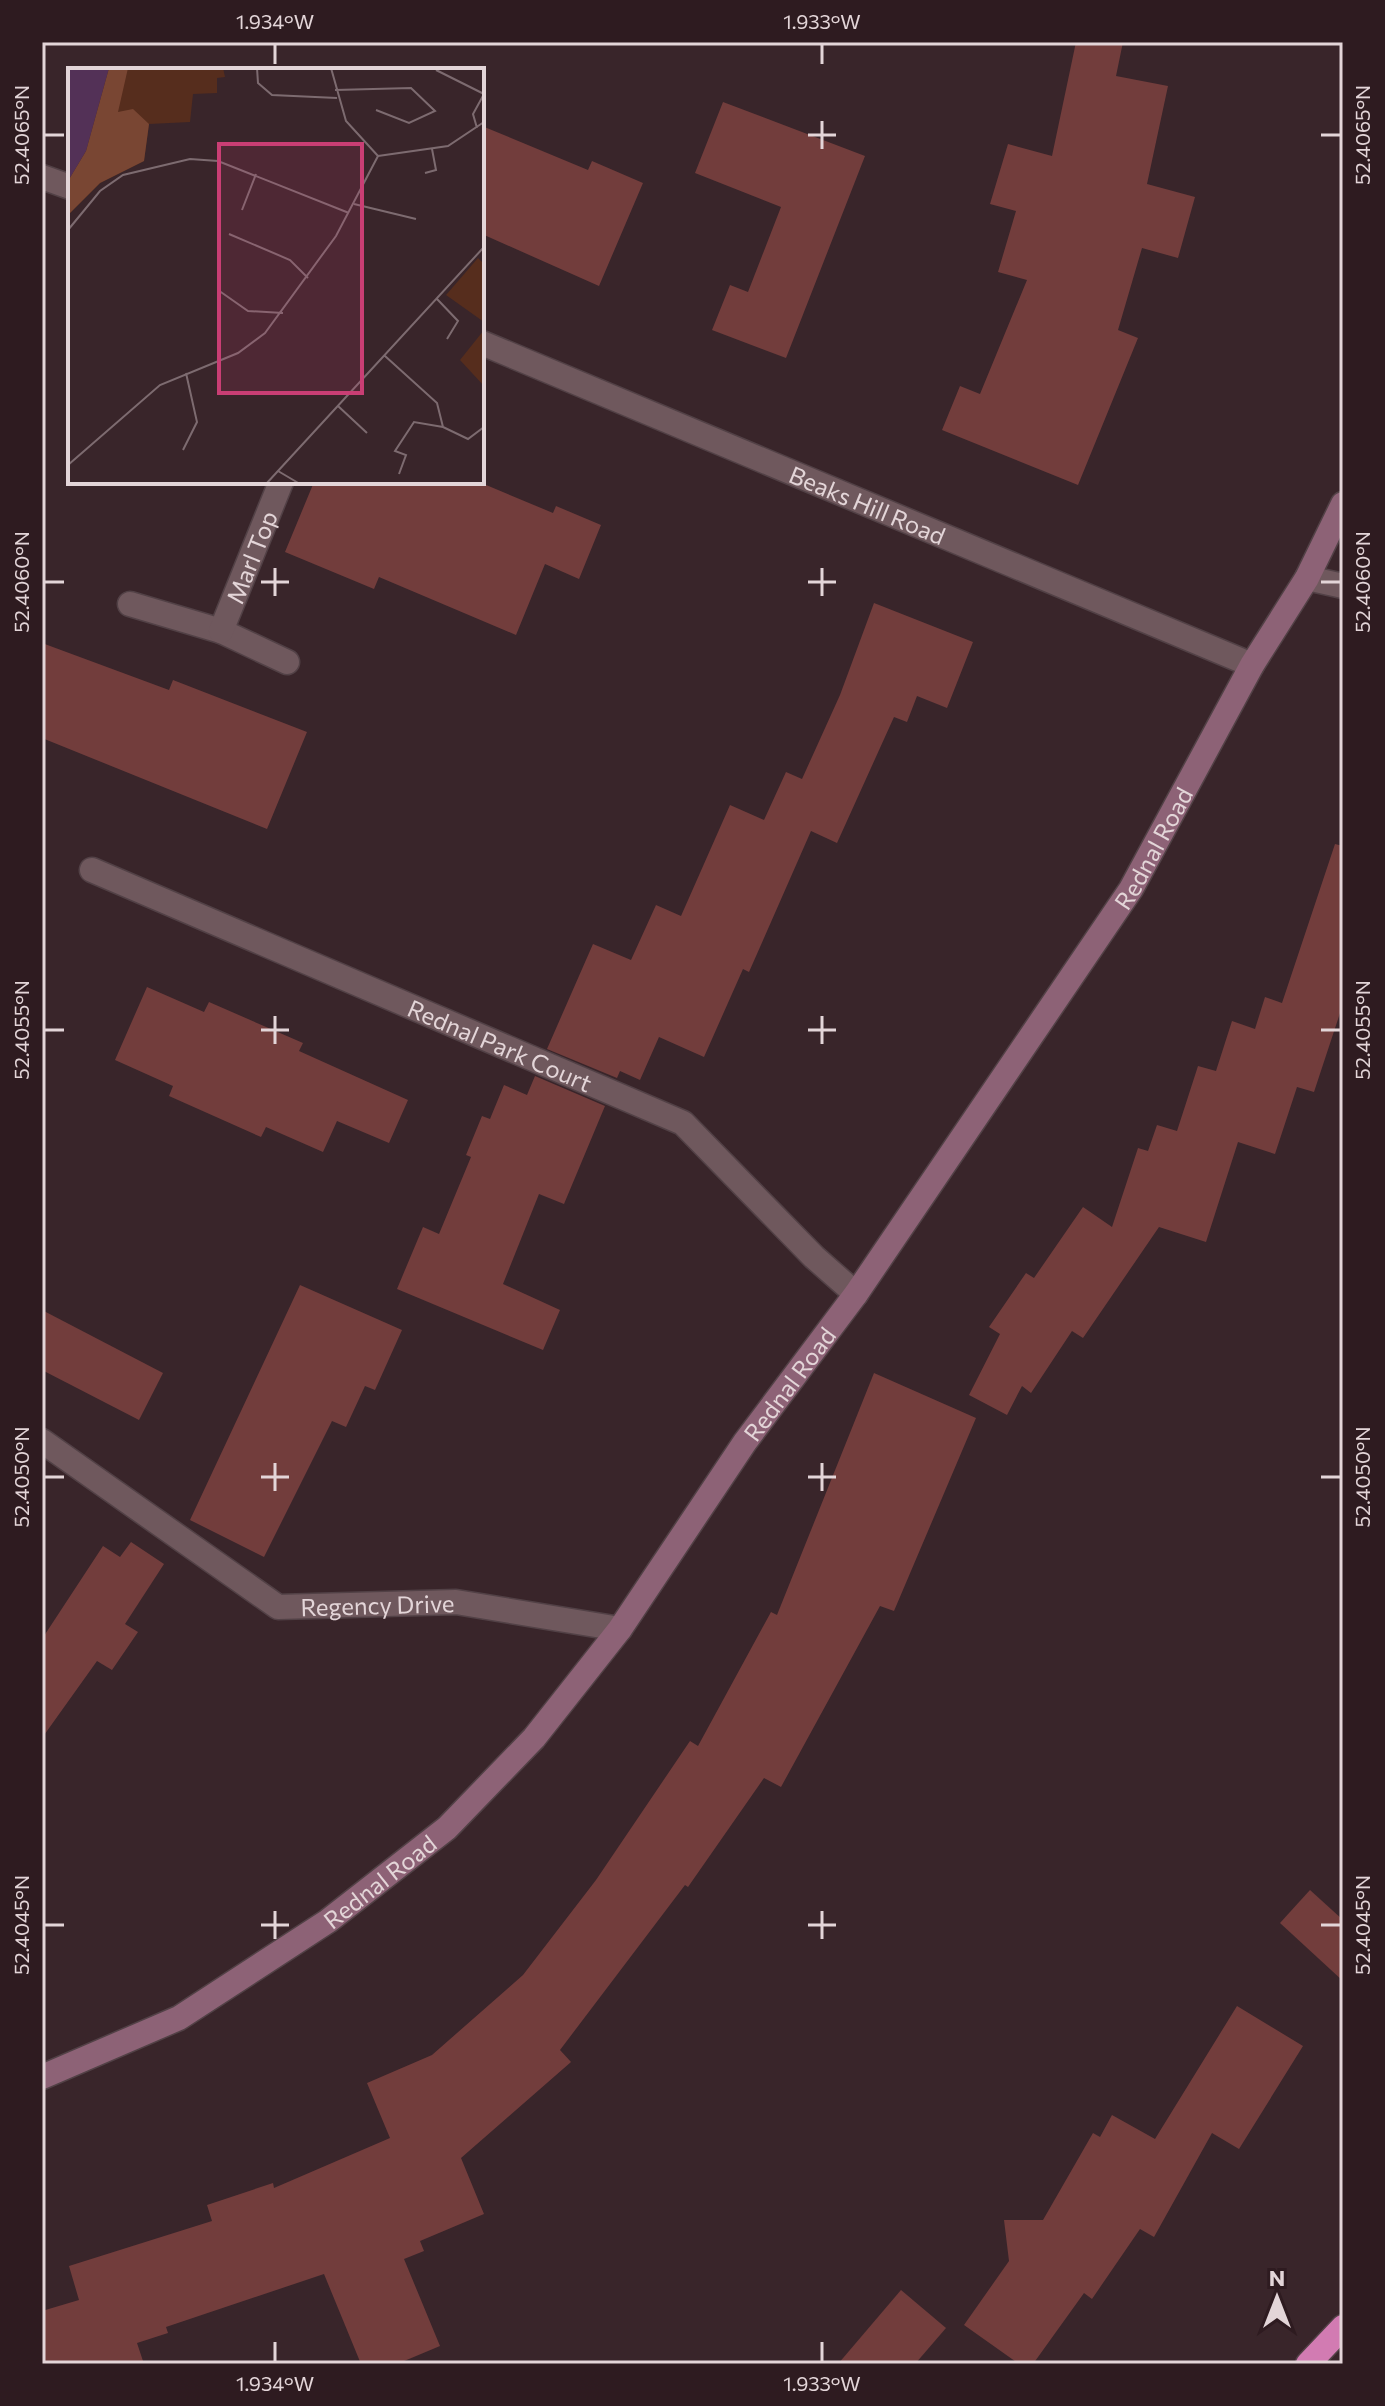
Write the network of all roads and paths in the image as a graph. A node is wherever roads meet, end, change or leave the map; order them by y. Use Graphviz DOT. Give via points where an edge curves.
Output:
graph roads {
  1 [pos="42,177"];
  2 [pos="68,186"];
  3 [pos="484,344"];
  4 [pos="280,484"];
  5 [pos="1343,504"];
  6 [pos="1307,578"];
  7 [pos="1343,586"];
  8 [pos="130,604"];
  9 [pos="221,631"];
  10 [pos="287,662"];
  11 [pos="1252,665"];
  12 [pos="92,870"];
  13 [pos="856,1294"];
  14 [pos="42,1441"];
  15 [pos="620,1629"];
  16 [pos="42,2077"];
  17 [pos="1343,2327"];
  18 [pos="1308,2364"];
  1 -- 2 [label="street"];
  3 -- 11 [label="street, Beaks Hill Road"];
  4 -- 9 [label="street, Marl Top"];
  5 -- 6 [label="street, Rednal Road"];
  6 -- 7 [label="street"];
  6 -- 11 [label="street, Rednal Road"];
  8 -- 9 [label="street"];
  9 -- 10 [label="street"];
  11 -- 13 [label="street, Rednal Road" via="1131,889"];
  12 -- 13 [label="street, Rednal Park Court" via="683,1123"];
  13 -- 15 [label="street, Rednal Road" via="745,1442"];
  14 -- 15 [label="street, Regency Drive" via="278,1607 456,1602"];
  15 -- 16 [label="street, Rednal Road" via="534,1738 447,1828 328,1921 179,2018"];
  17 -- 18 [label="highway"];
}
